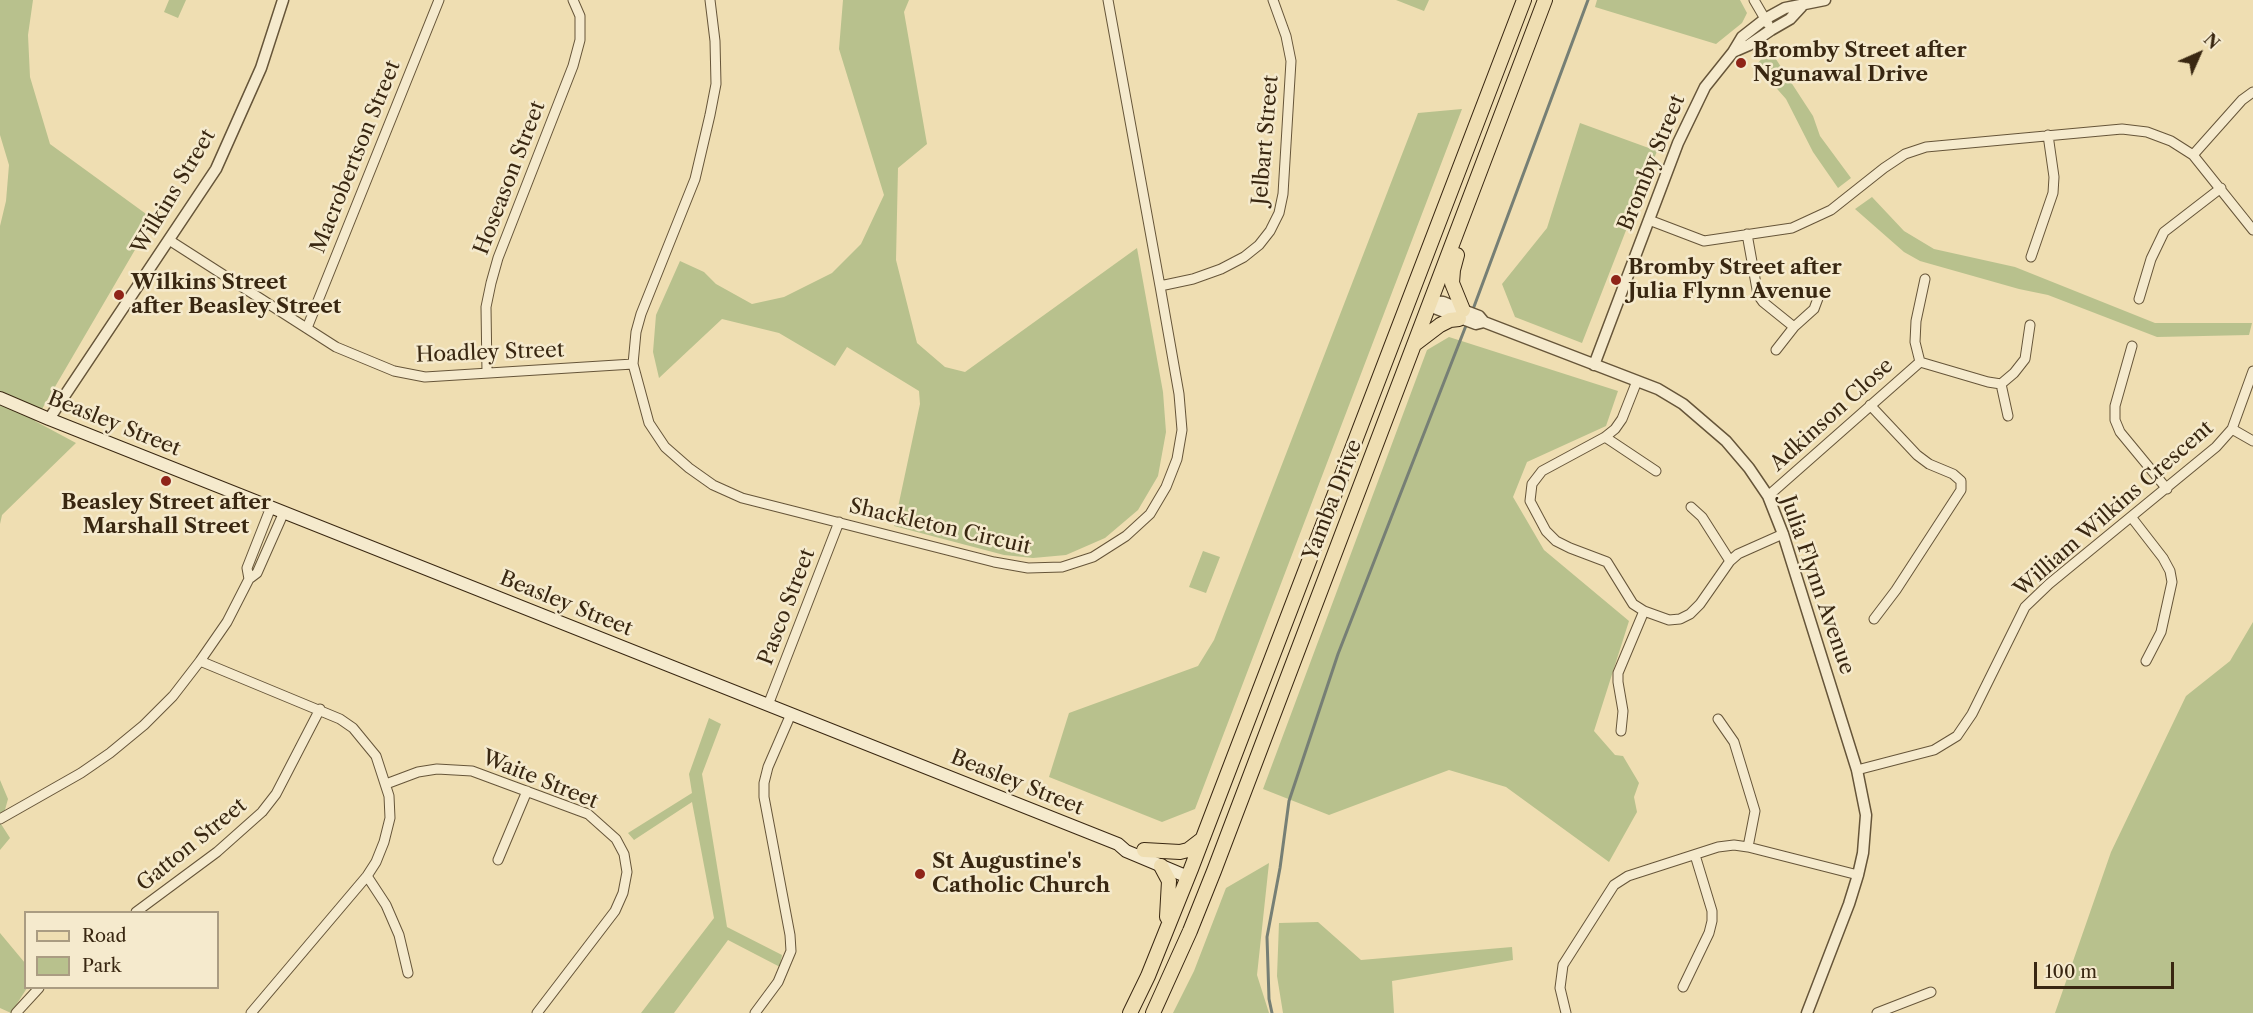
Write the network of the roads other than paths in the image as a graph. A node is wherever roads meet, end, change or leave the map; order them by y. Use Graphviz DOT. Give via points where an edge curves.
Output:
graph roads {
  1 [pos="283,0"];
  2 [pos="439,0"];
  3 [pos="573,0"];
  4 [pos="710,0"];
  5 [pos="1108,0"];
  6 [pos="1273,0"];
  7 [pos="1524,0"];
  8 [pos="1545,0"];
  9 [pos="1754,0"];
  10 [pos="1825,0"];
  11 [pos="1802,6"];
  12 [pos="1765,19"];
  13 [pos="1771,30"];
  14 [pos="1745,41"];
  15 [pos="2253,92"];
  16 [pos="2048,135"];
  17 [pos="2193,155"];
  18 [pos="2221,188"];
  19 [pos="1648,220"];
  20 [pos="1459,229"];
  21 [pos="2253,230"];
  22 [pos="1747,234"];
  23 [pos="169,240"];
  24 [pos="2031,257"];
  25 [pos="1418,276"];
  26 [pos="1925,279"];
  27 [pos="1160,286"];
  28 [pos="1820,293"];
  29 [pos="2139,299"];
  30 [pos="1429,303"];
  31 [pos="1461,314"];
  32 [pos="2030,326"];
  33 [pos="1794,327"];
  34 [pos="307,328"];
  35 [pos="1415,344"];
  36 [pos="2132,346"];
  37 [pos="1776,350"];
  38 [pos="1920,362"];
  39 [pos="633,364"];
  40 [pos="1385,364"];
  41 [pos="1594,365"];
  42 [pos="2253,371"];
  43 [pos="488,373"];
  44 [pos="1637,381"];
  45 [pos="2001,384"];
  46 [pos="0,398"];
  47 [pos="1870,405"];
  48 [pos="2008,416"];
  49 [pos="49,419"];
  50 [pos="2232,429"];
  51 [pos="1605,437"];
  52 [pos="2253,441"];
  53 [pos="1656,471"];
  54 [pos="2167,489"];
  55 [pos="1768,496"];
  56 [pos="271,507"];
  57 [pos="1691,507"];
  58 [pos="284,512"];
  59 [pos="2132,518"];
  60 [pos="839,522"];
  61 [pos="1783,534"];
  62 [pos="1730,561"];
  63 [pos="249,579"];
  64 [pos="1644,611"];
  65 [pos="1874,619"];
  66 [pos="200,661"];
  67 [pos="2146,661"];
  68 [pos="768,705"];
  69 [pos="320,709"];
  70 [pos="790,714"];
  71 [pos="1718,719"];
  72 [pos="1621,731"];
  73 [pos="1857,770"];
  74 [pos="386,784"];
  75 [pos="527,791"];
  76 [pos="0,819"];
  77 [pos="1203,839"];
  78 [pos="1118,844"];
  79 [pos="1749,847"];
  80 [pos="1144,850"];
  81 [pos="1695,855"];
  82 [pos="498,860"];
  83 [pos="1161,866"];
  84 [pos="1190,873"];
  85 [pos="1858,875"];
  86 [pos="367,876"];
  87 [pos="1209,881"];
  88 [pos="137,911"];
  89 [pos="1163,939"];
  90 [pos="408,973"];
  91 [pos="1683,987"];
  92 [pos="37,989"];
  93 [pos="1931,992"];
  94 [pos="16,1013"];
  95 [pos="251,1013"];
  96 [pos="537,1013"];
  97 [pos="755,1013"];
  98 [pos="1130,1013"];
  99 [pos="1153,1013"];
  100 [pos="1566,1013"];
  101 [pos="1807,1013"];
  102 [pos="1877,1013"];
  1 -- 23 [label="street, Wilkins Street" via="261,68 226,148"];
  2 -- 34 [label="street, Macrobertson Street"];
  3 -- 43 [label="street, Hoseason Street" via="580,16 580,40 573,66 491,283 486,307"];
  4 -- 39 [label="street, Shackleton Circuit" via="716,84 710,115 695,179 641,314"];
  5 -- 27 [label="street, Shackleton Circuit"];
  6 -- 27 [label="street, Jelbart Street" via="1287,36 1291,62 1279,213 1259,245 1244,257 1193,279"];
  7 -- 25 [label="main road, Yamba Drive"];
  8 -- 20 [label="main road, Yamba Drive"];
  9 -- 12 [label="street"];
  10 -- 11 [label="street, Bromby Street"];
  11 -- 12 [label="street, Bromby Street" via="1785,8"];
  11 -- 13 [label="street, Bromby Street" via="1790,20"];
  12 -- 13 [label="street"];
  12 -- 14 [label="street, Bromby Street"];
  13 -- 14 [label="street, Bromby Street"];
  14 -- 19 [label="street, Bromby Street" via="1705,87"];
  15 -- 17 [label="street"];
  16 -- 17 [label="street" via="2122,129 2147,132"];
  16 -- 22 [label="street" via="1926,147 1905,154 1831,210 1792,228"];
  16 -- 24 [label="street" via="2053,193"];
  17 -- 18 [label="street"];
  18 -- 21 [label="street"];
  18 -- 29 [label="street" via="2164,232"];
  19 -- 22 [label="street" via="1704,241"];
  19 -- 41 [label="street, Bromby Street"];
  20 -- 30 [label="main road, Yamba Drive"];
  20 -- 31 [label="main road" via="1452,283"];
  22 -- 33 [label="street" via="1758,295"];
  23 -- 34 [label="street, Hoadley Street"];
  23 -- 49 [label="street, Wilkins Street"];
  25 -- 30 [label="main road" via="1420,291"];
  25 -- 40 [label="main road, Yamba Drive"];
  26 -- 38 [label="street, Adkinson Close" via="1916,321 1915,342"];
  27 -- 60 [label="street, Shackleton Circuit" via="1182,430 1177,459 1166,487 1150,514 1126,536 1093,557 1062,567 1028,568"];
  28 -- 33 [label="street" via="1814,309"];
  30 -- 31 [label="street, Julia Flynn Avenue" via="1443,302"];
  30 -- 35 [label="main road, Yamba Drive"];
  30 -- 40 [label="main road" via="1413,310 1402,338"];
  31 -- 35 [label="main road"];
  31 -- 41 [label="street, Julia Flynn Avenue" via="1476,324 1484,322"];
  32 -- 45 [label="street" via="2025,358"];
  33 -- 37 [label="street"];
  34 -- 43 [label="street, Hoadley Street" via="336,346 394,371 425,377"];
  35 -- 87 [label="main road, Yamba Drive"];
  36 -- 54 [label="street" via="2115,406 2115,420 2120,432"];
  38 -- 45 [label="street, Adkinson Close"];
  38 -- 47 [label="street, Adkinson Close"];
  39 -- 43 [label="street, Hoadley Street"];
  39 -- 60 [label="street, Shackleton Circuit" via="649,423 665,447 689,468 742,498"];
  40 -- 77 [label="main road, Yamba Drive"];
  41 -- 44 [label="street, Julia Flynn Avenue"];
  42 -- 50 [label="street, William Wilkins Crescent"];
  44 -- 51 [label="street" via="1622,419"];
  44 -- 55 [label="street, Julia Flynn Avenue" via="1675,399 1705,422 1749,468"];
  45 -- 48 [label="street"];
  46 -- 49 [label="main road, Beasley Street"];
  47 -- 55 [label="street, Adkinson Close"];
  47 -- 65 [label="street" via="1917,455 1965,481"];
  49 -- 56 [label="main road, Beasley Street"];
  50 -- 52 [label="street"];
  50 -- 54 [label="street, William Wilkins Crescent" via="2217,447"];
  51 -- 53 [label="street"];
  51 -- 64 [label="street" via="1542,471 1532,484 1530,501 1556,541 1607,562 1633,604"];
  54 -- 59 [label="street, William Wilkins Crescent"];
  55 -- 61 [label="street, Julia Flynn Avenue"];
  56 -- 58 [label="main road, Beasley Street"];
  56 -- 63 [label="street" via="247,568"];
  57 -- 62 [label="street" via="1702,517"];
  58 -- 63 [label="street" via="257,573"];
  58 -- 68 [label="main road, Beasley Street"];
  59 -- 67 [label="street" via="2163,558 2172,582 2161,632"];
  59 -- 73 [label="street, William Wilkins Crescent" via="2025,608 1957,736 1935,750"];
  60 -- 68 [label="street, Pasco Street"];
  61 -- 62 [label="street"];
  61 -- 73 [label="street, Julia Flynn Avenue"];
  62 -- 64 [label="street" via="1690,614 1669,620"];
  63 -- 66 [label="street" via="227,622"];
  64 -- 72 [label="street" via="1618,674 1623,711"];
  66 -- 69 [label="street"];
  66 -- 76 [label="street" via="173,696 110,753"];
  68 -- 70 [label="main road, Beasley Street"];
  69 -- 74 [label="street" via="340,719 364,741 376,756"];
  69 -- 88 [label="street, Gatton Street" via="276,794 262,812 217,852"];
  70 -- 78 [label="main road, Beasley Street"];
  70 -- 97 [label="street" via="768,767 764,797 791,951 778,982"];
  71 -- 79 [label="street" via="1734,742 1755,811"];
  73 -- 85 [label="street, Julia Flynn Avenue" via="1866,815"];
  74 -- 75 [label="street, Waite Street" via="418,772 454,768"];
  74 -- 86 [label="street" via="390,818 384,842"];
  75 -- 82 [label="street"];
  75 -- 96 [label="street, Waite Street" via="588,814 603,825 624,854 627,872 615,911"];
  77 -- 80 [label="main road" via="1180,852"];
  77 -- 84 [label="main road, Yamba Drive"];
  78 -- 80 [label="main road, Beasley Street"];
  78 -- 83 [label="main road, Beasley Street"];
  79 -- 81 [label="street" via="1726,846"];
  79 -- 85 [label="street"];
  80 -- 84 [label="main road, Beasley Street"];
  81 -- 91 [label="street" via="1712,921"];
  81 -- 100 [label="street" via="1628,876 1614,885 1563,964 1560,988"];
  83 -- 84 [label="main road, Beasley Street"];
  83 -- 89 [label="main road" via="1169,882"];
  84 -- 87 [label="main road"];
  84 -- 89 [label="main road, Yamba Drive"];
  85 -- 101 [label="street, Julia Flynn Avenue"];
  86 -- 90 [label="street" via="399,935"];
  86 -- 95 [label="street"];
  87 -- 99 [label="main road, Yamba Drive"];
  89 -- 98 [label="main road"];
  92 -- 94 [label="street"];
  93 -- 102 [label="street"];
}
